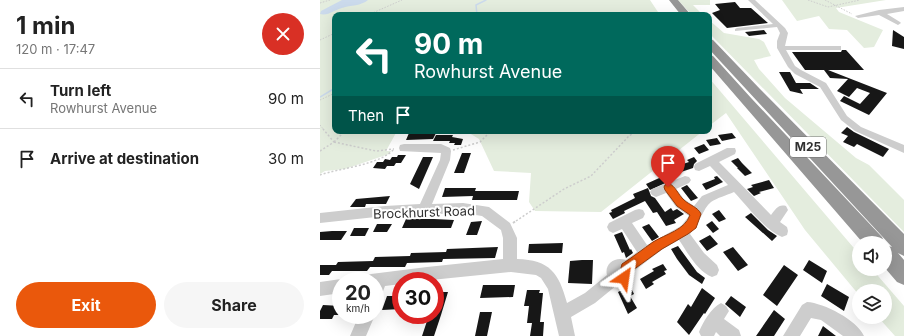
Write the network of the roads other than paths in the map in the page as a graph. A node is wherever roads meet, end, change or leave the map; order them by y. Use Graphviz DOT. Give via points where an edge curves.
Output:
graph roads {
  1 [pos="673,0"];
  2 [pos="751,0"];
  3 [pos="904,9"];
  4 [pos="683,12"];
  5 [pos="879,12"];
  6 [pos="866,14"];
  7 [pos="858,16"];
  8 [pos="888,18"];
  9 [pos="898,23"];
  10 [pos="779,26"];
  11 [pos="737,30"];
  12 [pos="712,45"];
  13 [pos="781,48"];
  14 [pos="838,48"];
  15 [pos="712,61"];
  16 [pos="404,148"];
  17 [pos="904,150"];
  18 [pos="731,151"];
  19 [pos="711,160"];
  20 [pos="699,167"];
  21 [pos="685,180"];
  22 [pos="737,186"];
  23 [pos="668,187"];
  24 [pos="656,192"];
  25 [pos="424,209"];
  26 [pos="782,210"];
  27 [pos="639,214"];
  28 [pos="696,214"];
  29 [pos="320,218"];
  30 [pos="772,223"];
  31 [pos="782,231"];
  32 [pos="681,232"];
  33 [pos="869,236"];
  34 [pos="904,247"];
  35 [pos="646,254"];
  36 [pos="892,262"];
  37 [pos="510,266"];
  38 [pos="712,270"];
  39 [pos="904,275"];
  40 [pos="384,279"];
  41 [pos="332,287"];
  42 [pos="320,289"];
  43 [pos="561,313"];
  44 [pos="714,321"];
  45 [pos="363,324"];
  46 [pos="358,336"];
  47 [pos="567,336"];
  48 [pos="734,336"];
  49 [pos="791,336"];
  50 [pos="856,336"];
  1 -- 4 [label="highway"];
  2 -- 10 [label="street"];
  3 -- 5 [label="street"];
  5 -- 6 [label="street"];
  5 -- 8 [label="street"];
  6 -- 7 [label="street"];
  6 -- 8 [label="street" via="877,19"];
  8 -- 9 [label="street"];
  10 -- 11 [label="street"];
  10 -- 13 [label="street" via="784,33"];
  12 -- 34 [label="highway, M25"];
  13 -- 14 [label="street"];
  13 -- 17 [label="street" via="792,67 823,85 844,118 858,129"];
  15 -- 33 [label="highway, M25"];
  16 -- 25 [label="street" via="441,148 446,152"];
  18 -- 19 [label="street"];
  19 -- 20 [label="street"];
  19 -- 22 [label="street"];
  21 -- 23 [label="street"];
  22 -- 28 [label="street" via="706,199"];
  22 -- 30 [label="street"];
  23 -- 24 [label="street"];
  23 -- 28 [label="street" via="680,203"];
  25 -- 29 [label="street, Brockhurst Road"];
  25 -- 37 [label="street, Brockhurst Road" via="463,208 485,211 506,227 510,238"];
  26 -- 30 [label="street"];
  27 -- 35 [label="street" via="618,224"];
  28 -- 32 [label="street" via="692,224"];
  30 -- 31 [label="street"];
  32 -- 35 [label="street"];
  32 -- 38 [label="street" via="699,258"];
  35 -- 43 [label="street" via="578,307"];
  36 -- 39 [label="highway"];
  37 -- 40 [label="street"];
  37 -- 43 [label="street" via="525,266 545,272 556,291"];
  41 -- 42 [label="street"];
  43 -- 47 [label="street"];
  44 -- 48 [label="street"];
  45 -- 46 [label="street"];
  49 -- 50 [label="street" via="807,310 814,309 822,311"];
}
